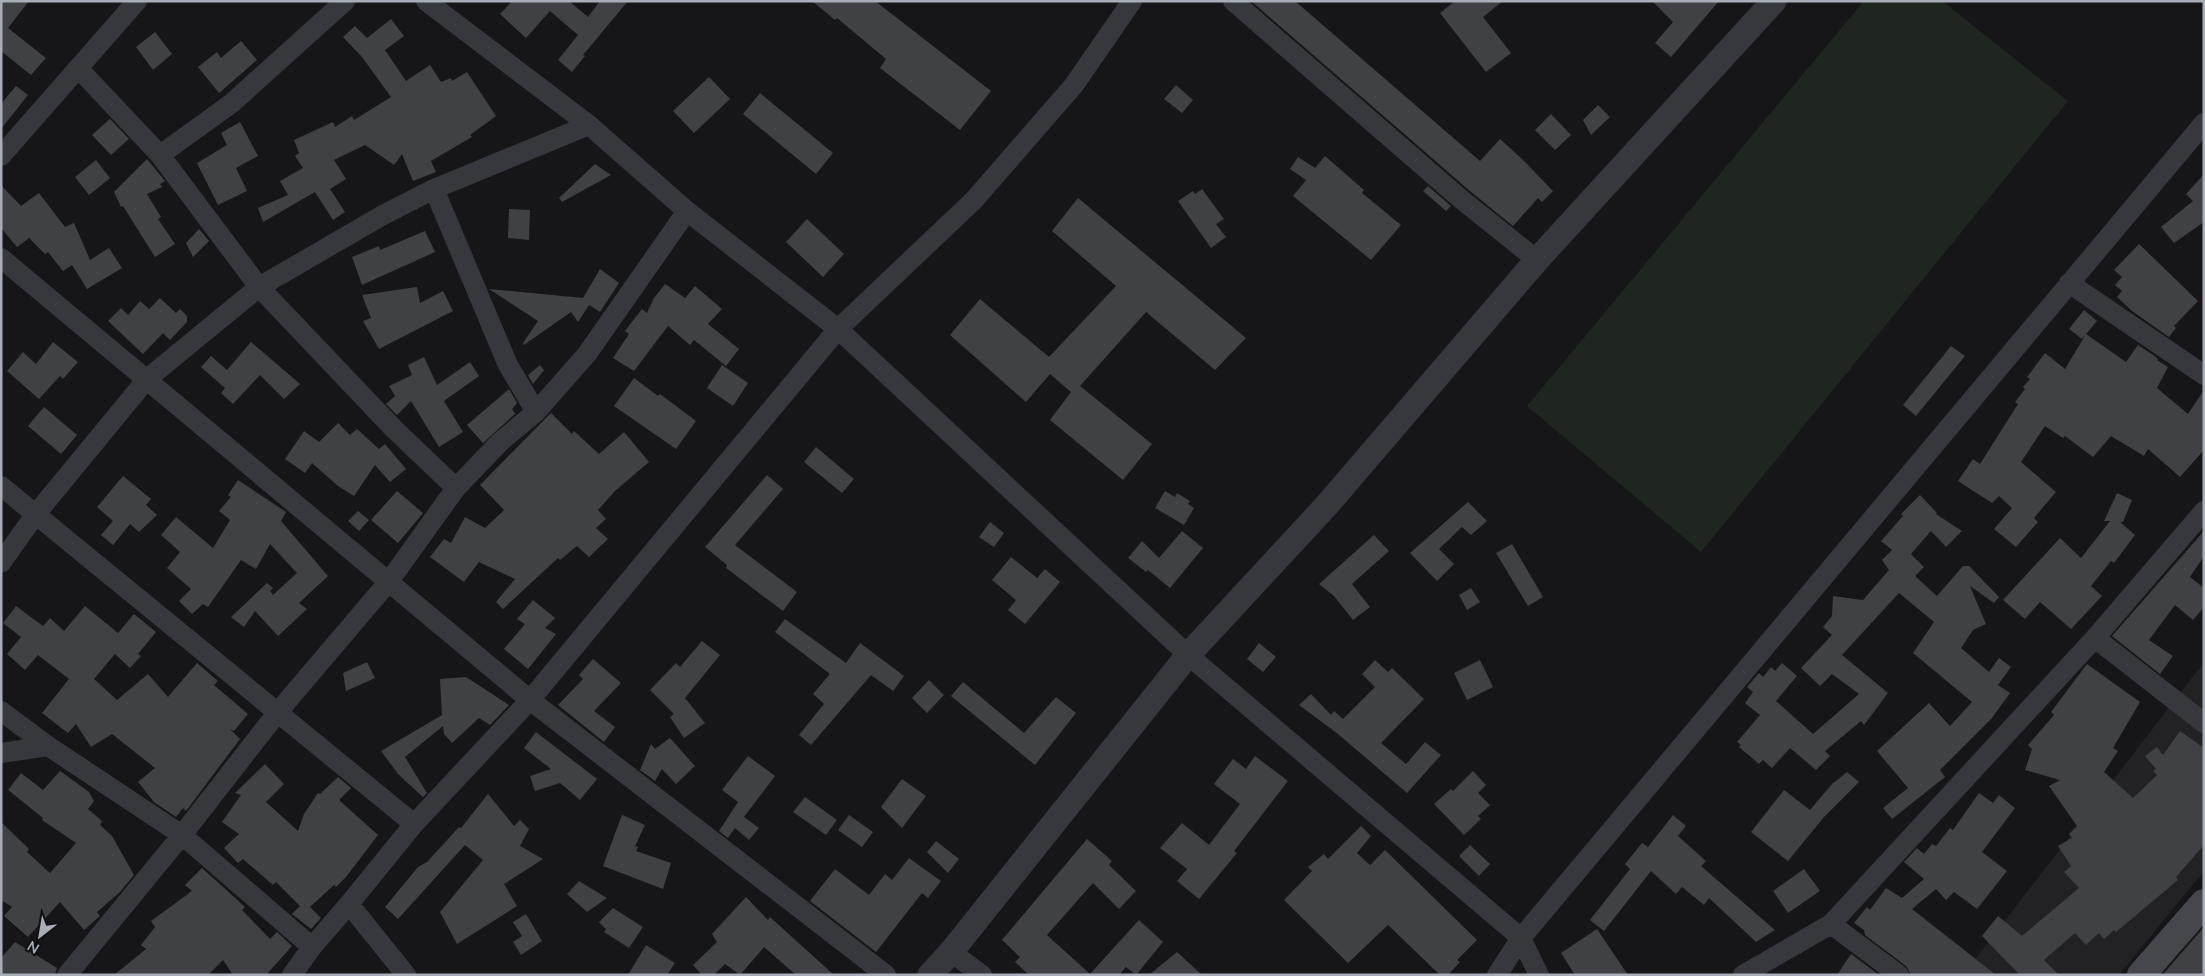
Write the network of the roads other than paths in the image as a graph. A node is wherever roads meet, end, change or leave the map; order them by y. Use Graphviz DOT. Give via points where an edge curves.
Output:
graph roads {
  1 [pos="137,1"];
  2 [pos="344,1"];
  3 [pos="426,1"];
  4 [pos="1132,1"];
  5 [pos="1233,1"];
  6 [pos="1774,1"];
  7 [pos="78,68"];
  8 [pos="2204,123"];
  9 [pos="589,125"];
  10 [pos="160,155"];
  11 [pos="1,156"];
  12 [pos="434,190"];
  13 [pos="687,211"];
  14 [pos="1,258"];
  15 [pos="1537,260"];
  16 [pos="2069,282"];
  17 [pos="258,287"];
  18 [pos="838,329"];
  19 [pos="2204,375"];
  20 [pos="147,379"];
  21 [pos="536,412"];
  22 [pos="1,486"];
  23 [pos="456,488"];
  24 [pos="2204,511"];
  25 [pos="35,515"];
  26 [pos="1,563"];
  27 [pos="390,580"];
  28 [pos="2095,638"];
  29 [pos="1188,655"];
  30 [pos="530,700"];
  31 [pos="1,711"];
  32 [pos="277,713"];
  33 [pos="2204,723"];
  34 [pos="48,746"];
  35 [pos="1,753"];
  36 [pos="414,824"];
  37 [pos="182,836"];
  38 [pos="2204,903"];
  39 [pos="350,904"];
  40 [pos="1831,924"];
  41 [pos="1521,938"];
  42 [pos="312,947"];
  43 [pos="951,952"];
  44 [pos="67,975"];
  45 [pos="292,975"];
  46 [pos="406,975"];
  47 [pos="886,975"];
  48 [pos="930,975"];
  49 [pos="982,975"];
  50 [pos="1497,975"];
  51 [pos="1539,975"];
  52 [pos="1743,975"];
  53 [pos="1899,975"];
  54 [pos="2141,975"];
  1 -- 7 [label="street"];
  2 -- 10 [label="street" via="232,103"];
  3 -- 9 [label="street"];
  4 -- 18 [label="street" via="1085,71 974,200"];
  5 -- 15 [label="street" via="1462,200"];
  6 -- 15 [label="street"];
  7 -- 10 [label="street"];
  7 -- 11 [label="street"];
  8 -- 16 [label="street"];
  9 -- 12 [label="street"];
  9 -- 13 [label="street"];
  10 -- 17 [label="street"];
  12 -- 17 [label="street" via="383,215"];
  12 -- 21 [label="street" via="508,365"];
  13 -- 18 [label="street"];
  13 -- 21 [label="street" via="587,354"];
  14 -- 20 [label="street"];
  15 -- 29 [label="street" via="1327,505"];
  16 -- 19 [label="street"];
  16 -- 41 [label="street"];
  17 -- 20 [label="street"];
  17 -- 23 [label="street" via="394,429"];
  18 -- 29 [label="street"];
  18 -- 30 [label="street"];
  20 -- 25 [label="street"];
  20 -- 27 [label="street"];
  21 -- 23 [label="street" via="500,442"];
  22 -- 25 [label="street"];
  23 -- 27 [label="street"];
  24 -- 28 [label="street"];
  25 -- 26 [label="street"];
  25 -- 32 [label="street"];
  27 -- 30 [label="street"];
  27 -- 32 [label="street"];
  28 -- 33 [label="street"];
  28 -- 40 [label="street"];
  29 -- 41 [label="street"];
  29 -- 43 [label="street"];
  30 -- 36 [label="street"];
  30 -- 47 [label="street"];
  31 -- 34 [label="street"];
  32 -- 36 [label="street"];
  32 -- 37 [label="street"];
  34 -- 35 [label="street"];
  34 -- 37 [label="street"];
  36 -- 39 [label="street"];
  37 -- 42 [label="street"];
  37 -- 44 [label="street"];
  38 -- 54 [label="main road"];
  39 -- 42 [label="street"];
  39 -- 46 [label="street"];
  40 -- 52 [label="street"];
  40 -- 53 [label="street"];
  41 -- 50 [label="street"];
  41 -- 51 [label="street"];
  42 -- 45 [label="street"];
  43 -- 48 [label="street"];
  43 -- 49 [label="street"];
}
